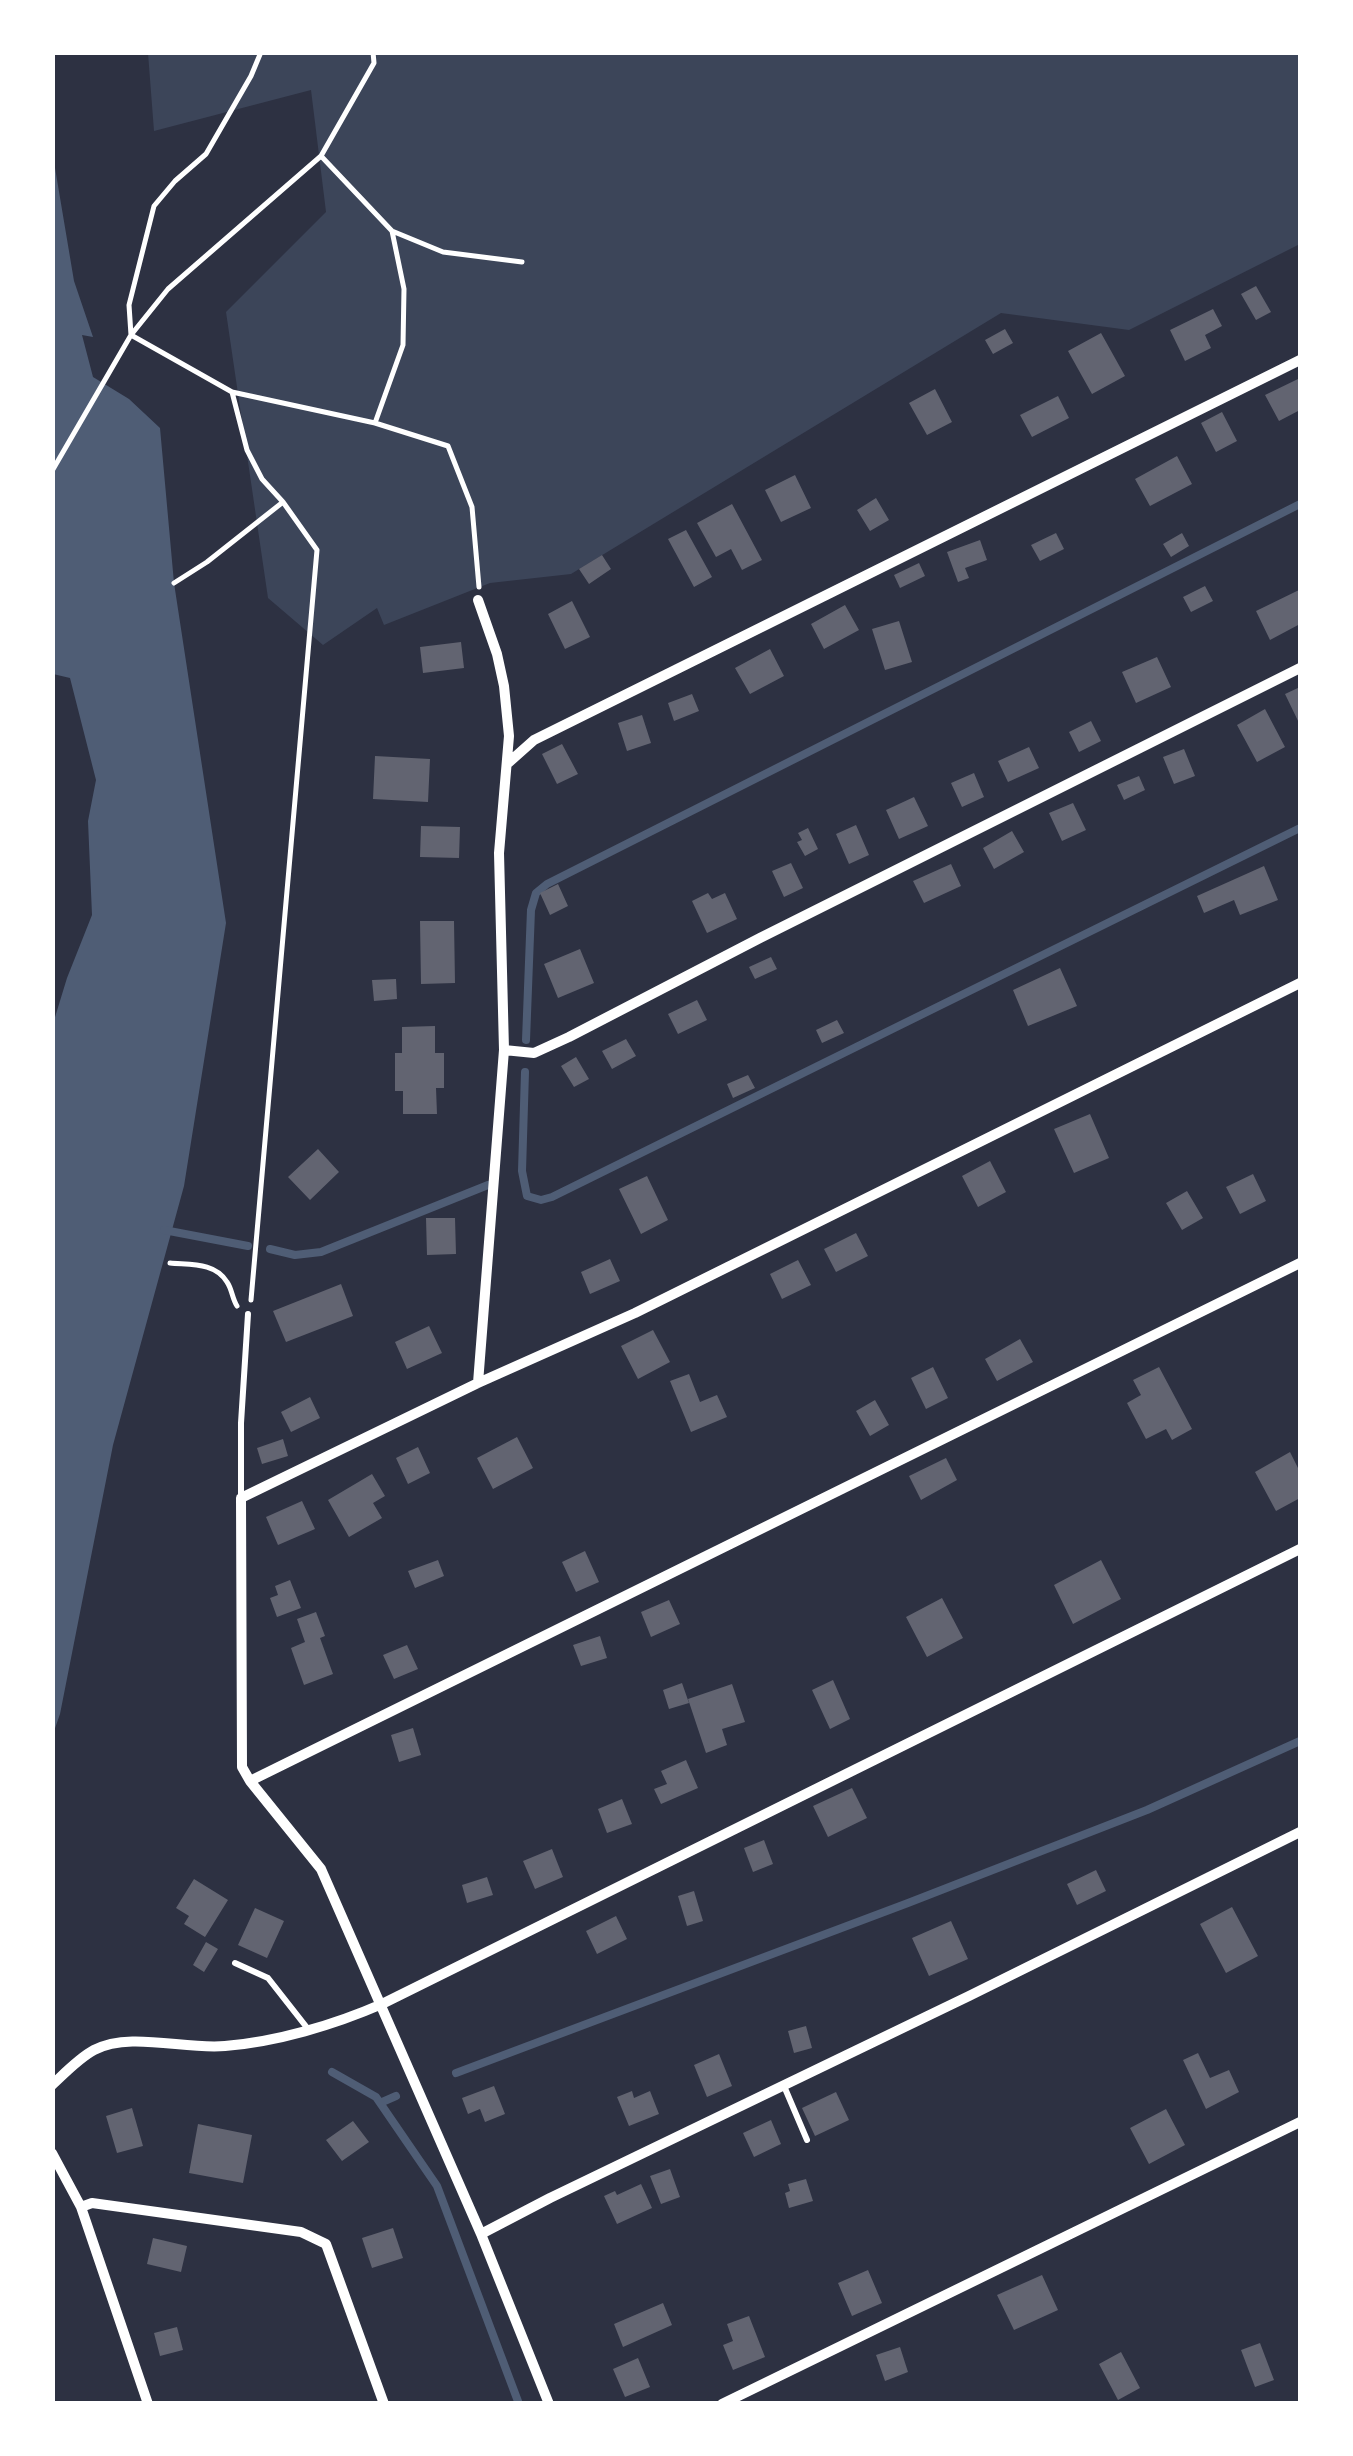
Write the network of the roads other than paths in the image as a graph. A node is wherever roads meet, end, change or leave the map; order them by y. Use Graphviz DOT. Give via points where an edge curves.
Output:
graph roads {
  1 [pos="1300,360"];
  2 [pos="478,600"];
  3 [pos="1300,668"];
  4 [pos="507,764"];
  5 [pos="1300,983"];
  6 [pos="504,1050"];
  7 [pos="1300,1263"];
  8 [pos="248,1317"];
  9 [pos="478,1384"];
  10 [pos="241,1498"];
  11 [pos="1300,1549"];
  12 [pos="250,1781"];
  13 [pos="1300,1832"];
  14 [pos="236,1963"];
  15 [pos="382,2004"];
  16 [pos="308,2029"];
  17 [pos="52,2085"];
  18 [pos="784,2085"];
  19 [pos="1300,2122"];
  20 [pos="807,2140"];
  21 [pos="52,2154"];
  22 [pos="81,2206"];
  23 [pos="481,2234"];
  24 [pos="148,2404"];
  25 [pos="384,2404"];
  26 [pos="549,2404"];
  27 [pos="722,2404"];
  1 -- 4 [label="street" via="534,740"];
  2 -- 4 [label="street" via="504,686"];
  3 -- 6 [label="street" via="534,1054"];
  4 -- 6 [label="street" via="499,854"];
  5 -- 9 [label="street"];
  6 -- 9 [label="street"];
  7 -- 12 [label="street"];
  8 -- 10 [label="lane"];
  9 -- 10 [label="street"];
  10 -- 12 [label="street" via="241,1742"];
  11 -- 15 [label="street"];
  12 -- 15 [label="street" via="320,1868"];
  13 -- 18 [label="street"];
  14 -- 16 [label="lane" via="268,1978"];
  15 -- 16 [label="street"];
  15 -- 23 [label="street"];
  16 -- 17 [label="street" via="224,2046 116,2043 95,2049"];
  18 -- 20 [label="lane"];
  18 -- 23 [label="street"];
  19 -- 27 [label="street"];
  21 -- 22 [label="street"];
  22 -- 24 [label="street"];
  22 -- 25 [label="street" via="92,2202 301,2232 326,2244"];
  23 -- 26 [label="street"];
}
